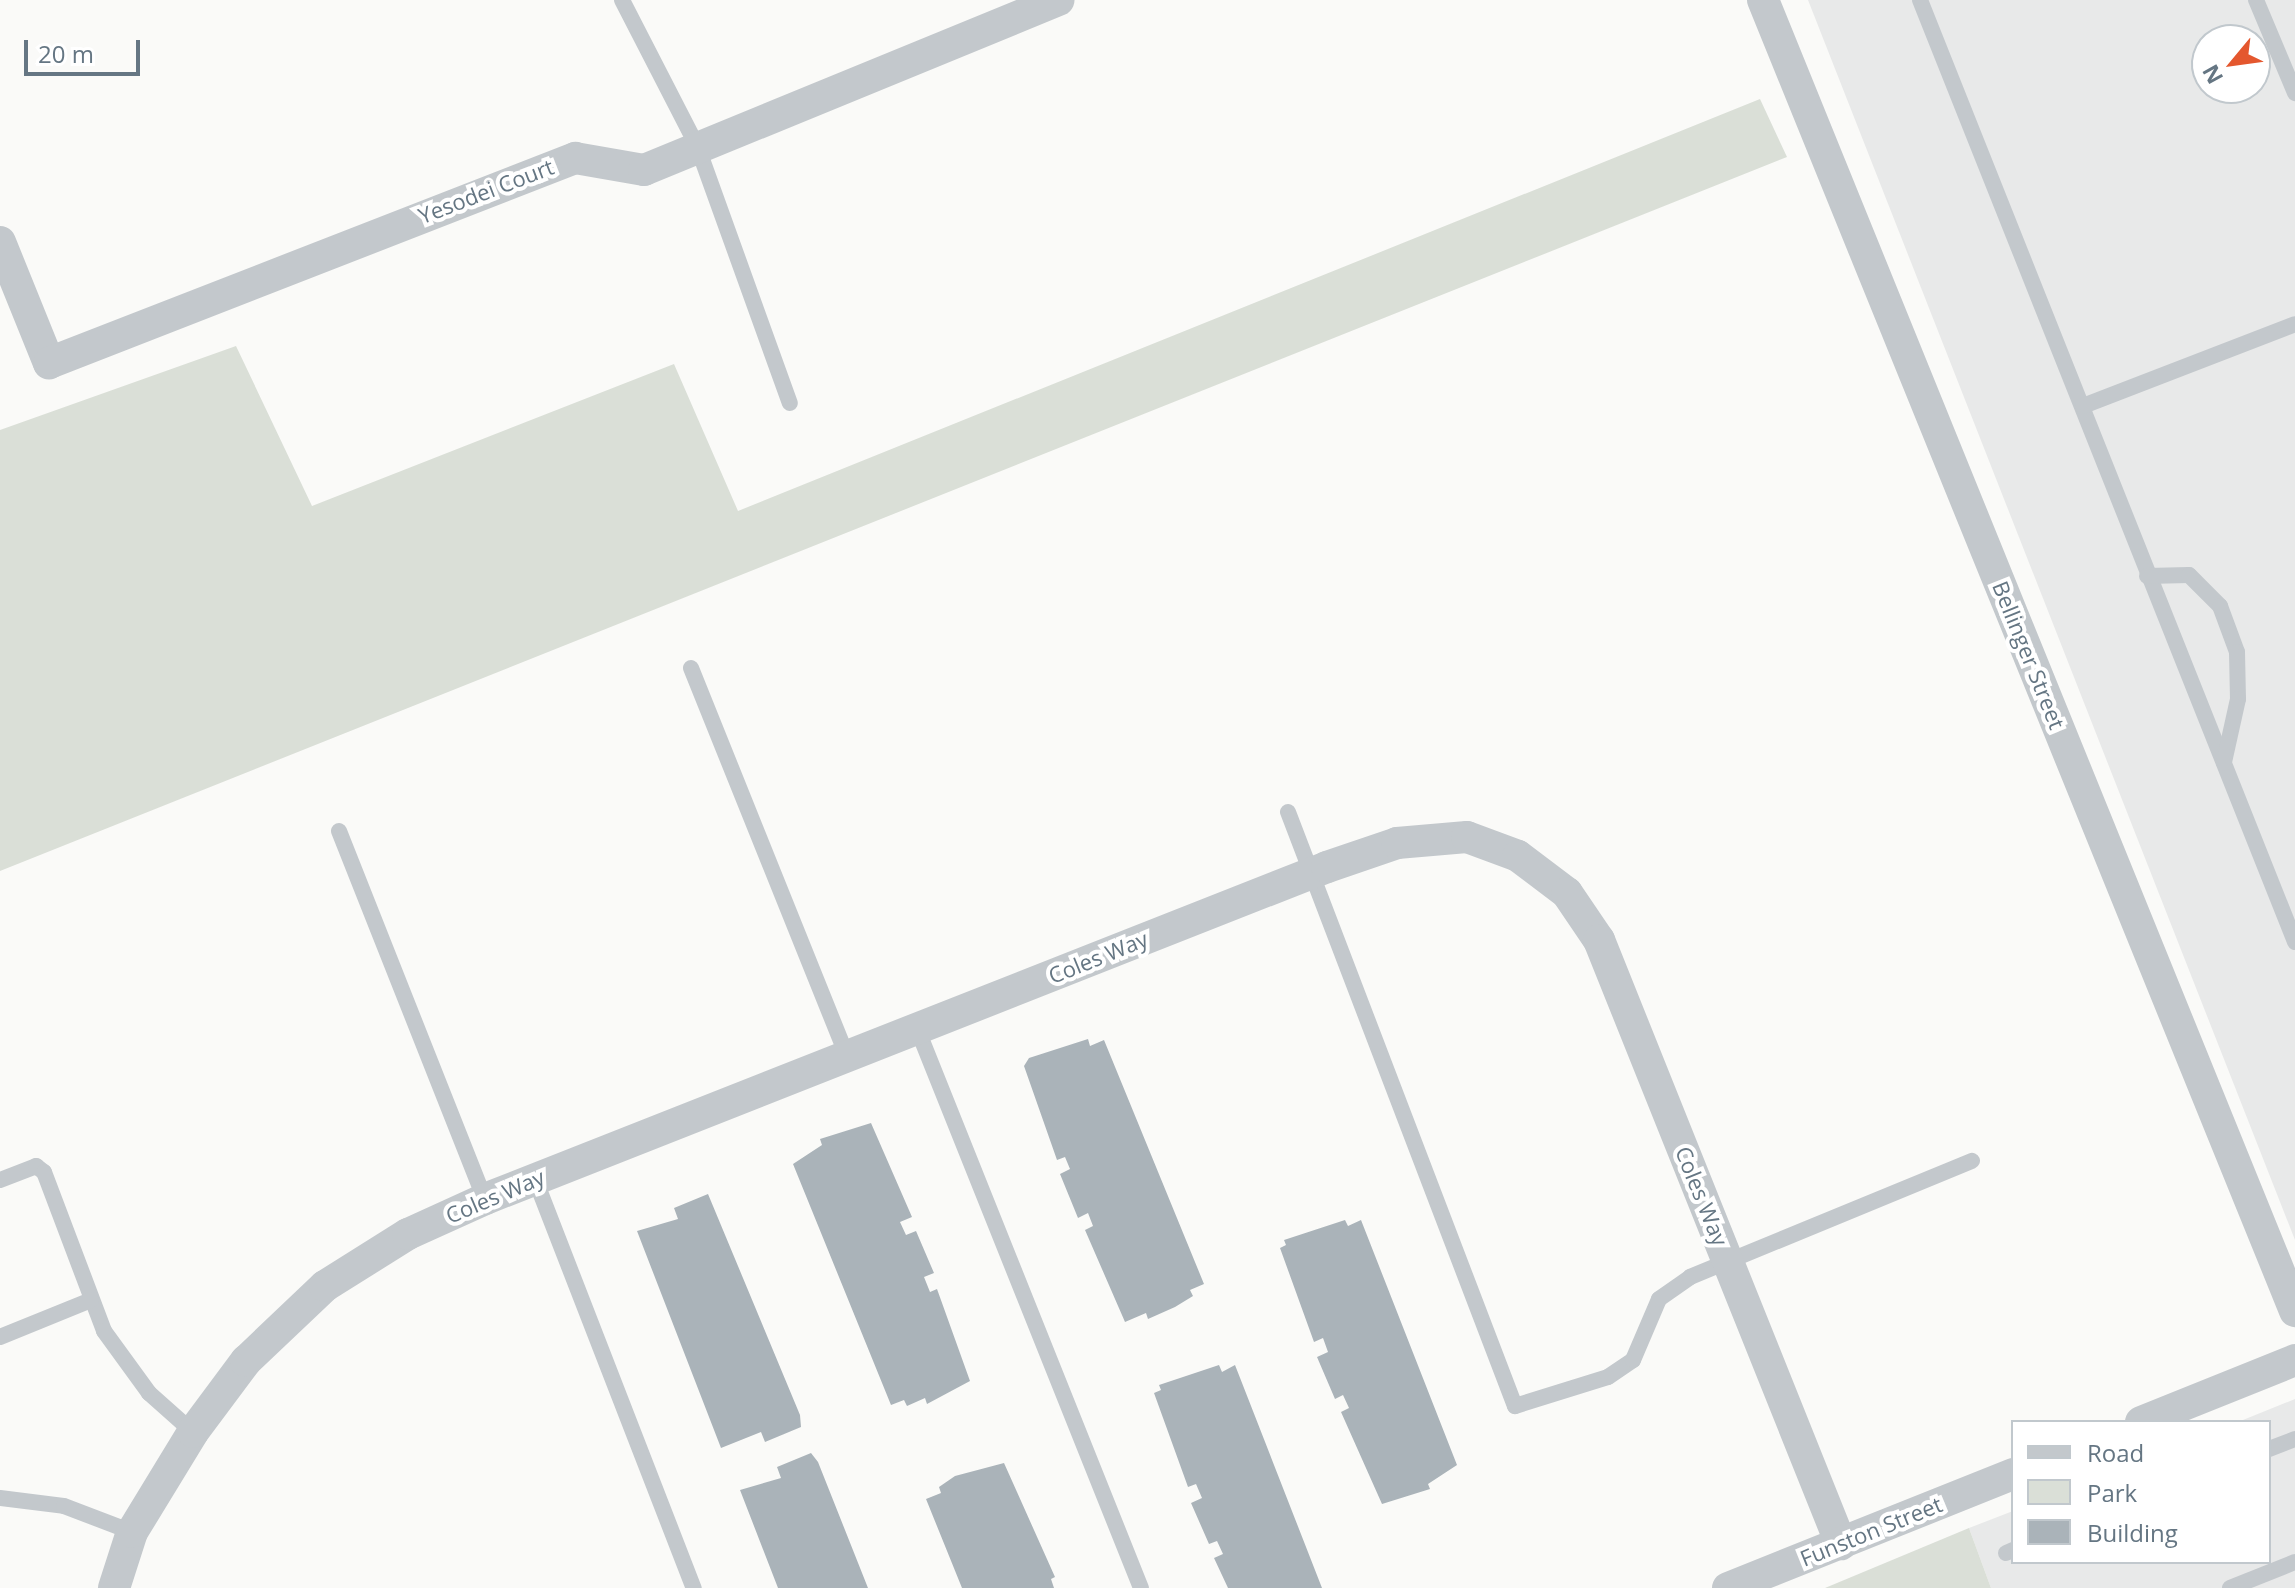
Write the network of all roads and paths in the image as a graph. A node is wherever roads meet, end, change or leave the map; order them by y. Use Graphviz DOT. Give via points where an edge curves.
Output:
graph roads {
  1 [pos="622,0"];
  2 [pos="1058,0"];
  3 [pos="1763,0"];
  4 [pos="1920,0"];
  5 [pos="2256,0"];
  6 [pos="2295,93"];
  7 [pos="698,148"];
  8 [pos="0,242"];
  9 [pos="2295,324"];
  10 [pos="790,403"];
  11 [pos="2083,406"];
  12 [pos="2147,576"];
  13 [pos="691,668"];
  14 [pos="2224,762"];
  15 [pos="1288,812"];
  16 [pos="339,831"];
  17 [pos="1312,873"];
  18 [pos="2295,942"];
  19 [pos="917,1028"];
  20 [pos="847,1056"];
  21 [pos="1972,1161"];
  22 [pos="535,1179"];
  23 [pos="0,1180"];
  24 [pos="485,1199"];
  25 [pos="1728,1262"];
  26 [pos="91,1300"];
  27 [pos="2295,1311"];
  28 [pos="0,1337"];
  29 [pos="2295,1360"];
  30 [pos="2146,1420"];
  31 [pos="193,1432"];
  32 [pos="2295,1439"];
  33 [pos="2271,1448"];
  34 [pos="2011,1475"];
  35 [pos="0,1498"];
  36 [pos="132,1532"];
  37 [pos="1841,1544"];
  38 [pos="2295,1562"];
  39 [pos="114,1588"];
  40 [pos="694,1588"];
  41 [pos="1141,1588"];
  42 [pos="1728,1588"];
  43 [pos="2230,1588"];
  1 -- 7 [label="lane"];
  2 -- 7 [label="street, Yesodei Court"];
  3 -- 27 [label="street, Bellinger Street"];
  4 -- 11 [label="lane"];
  5 -- 6 [label="lane"];
  7 -- 8 [label="street, Yesodei Court" via="644,170 575,158 49,363"];
  7 -- 10 [label="lane"];
  9 -- 11 [label="lane"];
  11 -- 12 [label="lane"];
  12 -- 14 [label="lane"];
  12 -- 14 [label="lane" via="2189,575 2220,606 2237,652 2238,699"];
  13 -- 20 [label="lane"];
  14 -- 18 [label="lane"];
  15 -- 17 [label="lane"];
  16 -- 24 [label="lane"];
  17 -- 19 [label="street, Coles Way"];
  17 -- 25 [label="street, Coles Way" via="1397,843 1467,837 1518,856 1567,893 1599,940"];
  17 -- 25 [label="lane" via="1515,1406 1608,1377 1633,1360 1659,1299 1690,1277"];
  19 -- 20 [label="street, Coles Way"];
  19 -- 41 [label="lane"];
  20 -- 22 [label="street, Coles Way"];
  21 -- 25 [label="lane"];
  22 -- 24 [label="street, Coles Way"];
  22 -- 40 [label="lane"];
  23 -- 26 [label="lane" via="36,1166 44,1172"];
  24 -- 31 [label="street, Coles Way" via="408,1234 325,1286 246,1361"];
  25 -- 37 [label="street, Coles Way"];
  26 -- 28 [label="lane"];
  26 -- 31 [label="lane" via="104,1331 149,1393"];
  29 -- 30 [label="street"];
  31 -- 36 [label="street, Coles Way"];
  32 -- 33 [label="lane"];
  34 -- 37 [label="street, Funston Street"];
  35 -- 36 [label="lane" via="64,1506"];
  36 -- 39 [label="street, Coles Way"];
  37 -- 42 [label="street, Funston Street"];
  38 -- 43 [label="lane"];
}
